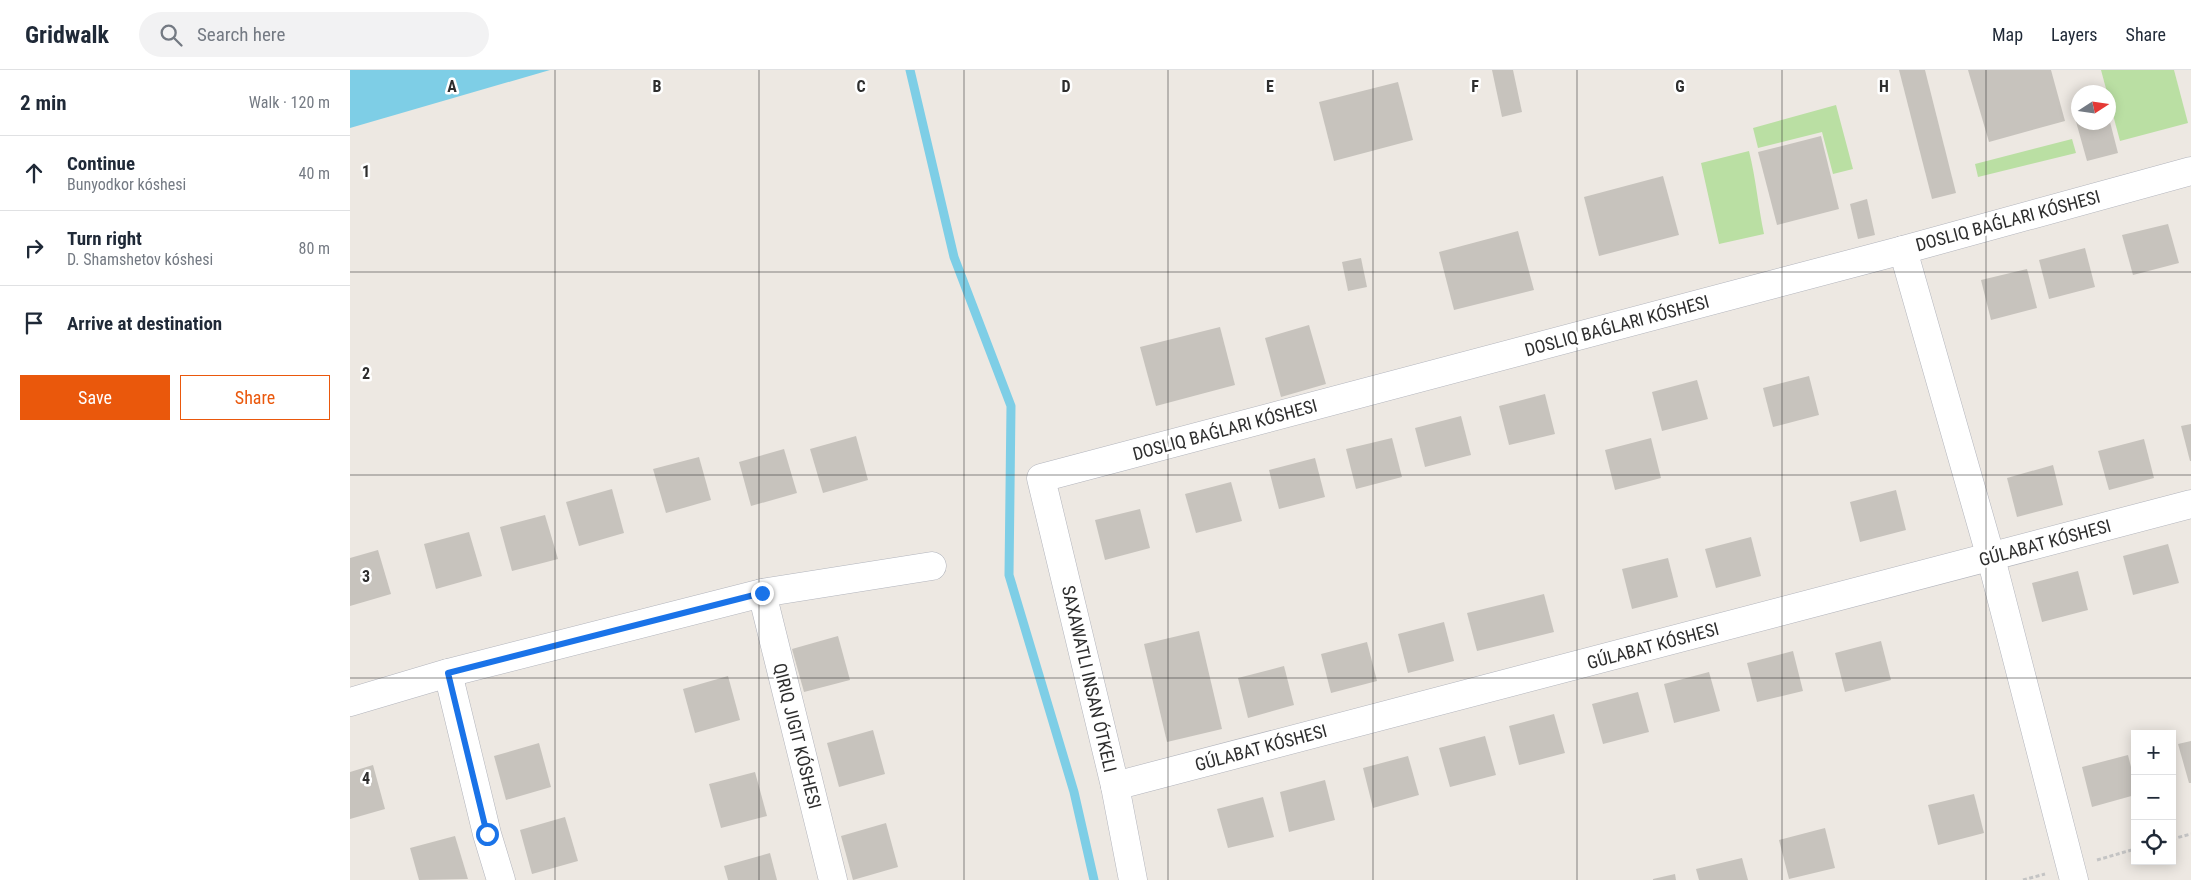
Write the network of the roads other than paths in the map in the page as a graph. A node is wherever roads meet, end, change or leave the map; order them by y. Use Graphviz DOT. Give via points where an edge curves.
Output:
graph roads {
  1 [pos="2191,171"];
  2 [pos="1903,250"];
  3 [pos="2191,504"];
  4 [pos="1991,558"];
  5 [pos="932,566"];
  6 [pos="762,593"];
  7 [pos="448,673"];
  8 [pos="350,702"];
  9 [pos="1115,786"];
  10 [pos="501,880"];
  11 [pos="833,880"];
  12 [pos="1133,880"];
  13 [pos="2074,880"];
  1 -- 2 [label="street"];
  2 -- 4 [label="street"];
  2 -- 9 [label="street" via="1041,478"];
  3 -- 4 [label="street, GÚLABAT KÓSHESI"];
  4 -- 9 [label="street, GÚLABAT KÓSHESI"];
  4 -- 13 [label="street"];
  5 -- 6 [label="street"];
  6 -- 7 [label="street"];
  6 -- 11 [label="street"];
  7 -- 8 [label="street"];
  7 -- 10 [label="street"];
  9 -- 12 [label="street"];
}
